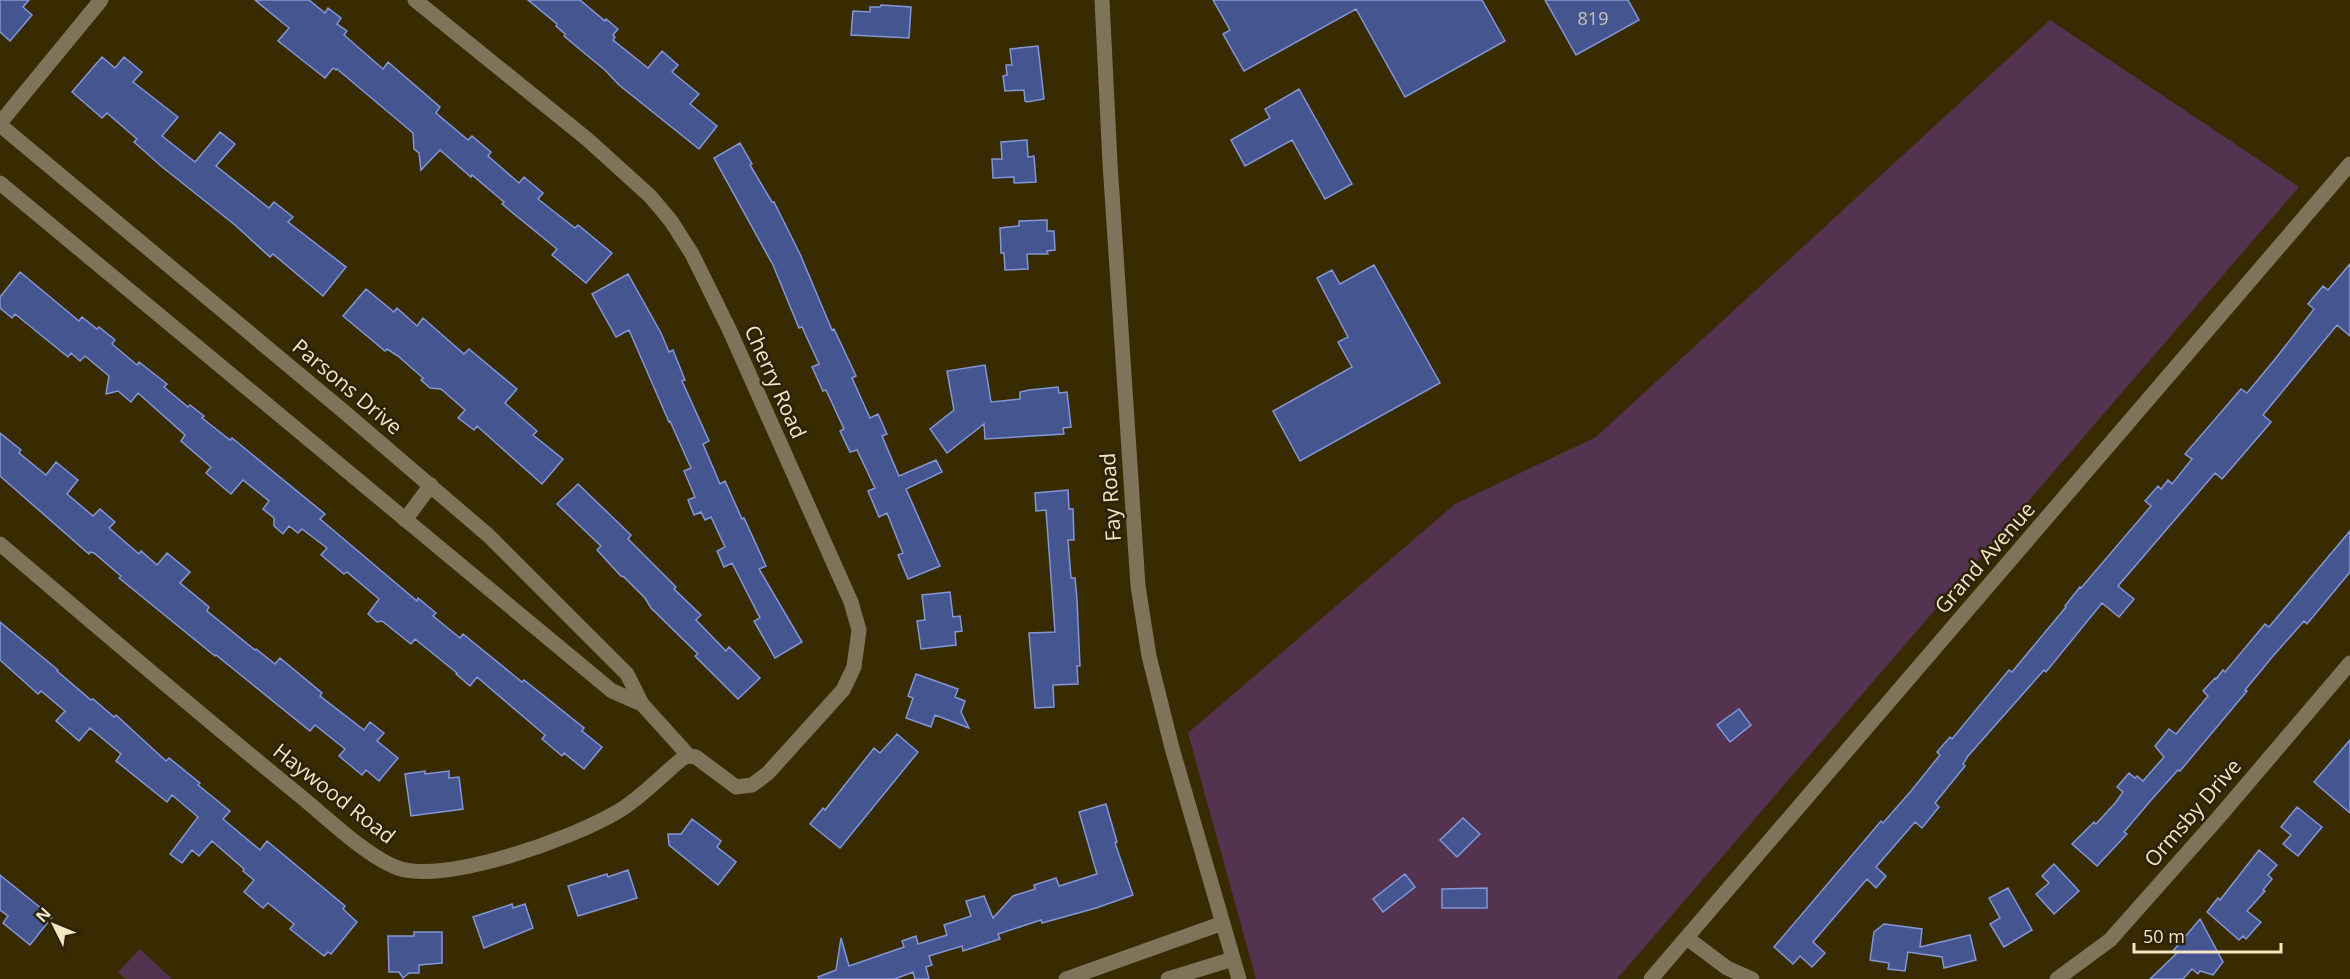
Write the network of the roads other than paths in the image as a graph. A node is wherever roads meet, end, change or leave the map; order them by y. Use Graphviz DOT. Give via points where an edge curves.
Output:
graph roads {
  1 [pos="101,0"];
  2 [pos="415,0"];
  3 [pos="1102,0"];
  4 [pos="0,124"];
  5 [pos="2350,164"];
  6 [pos="0,183"];
  7 [pos="431,485"];
  8 [pos="405,520"];
  9 [pos="0,544"];
  10 [pos="2350,663"];
  11 [pos="642,704"];
  12 [pos="689,756"];
  13 [pos="1223,923"];
  14 [pos="1687,938"];
  15 [pos="1233,959"];
  16 [pos="1066,979"];
  17 [pos="1168,979"];
  18 [pos="1239,979"];
  19 [pos="1651,979"];
  20 [pos="1752,979"];
  21 [pos="2057,979"];
  1 -- 4 [label="street"];
  2 -- 12 [label="street, Cherry Road" via="587,139 650,196 671,221 729,329 851,602 859,630 854,667 843,690 768,772 752,784 736,787 696,757"];
  3 -- 13 [label="street, Fay Road" via="1138,586 1149,656 1172,748"];
  4 -- 7 [label="street, Parsons Drive"];
  5 -- 14 [label="street, Grand Avenue"];
  6 -- 8 [label="street, Parsons Drive"];
  7 -- 8 [label="street"];
  7 -- 11 [label="street, Parsons Drive" via="489,536 627,674"];
  8 -- 11 [label="street, Parsons Drive" via="612,691"];
  9 -- 12 [label="street, Haywood Road" via="284,783 373,855 400,868 426,873 448,870 495,860 569,835 618,812"];
  10 -- 21 [label="street, Ormsby Drive" via="2110,940"];
  11 -- 12 [label="street, Parsons Drive"];
  13 -- 15 [label="street, Fay Road"];
  13 -- 16 [label="street"];
  14 -- 19 [label="street, Grand Avenue"];
  14 -- 20 [label="street" via="1727,968"];
  15 -- 17 [label="street"];
  15 -- 18 [label="street, Fay Road"];
}
